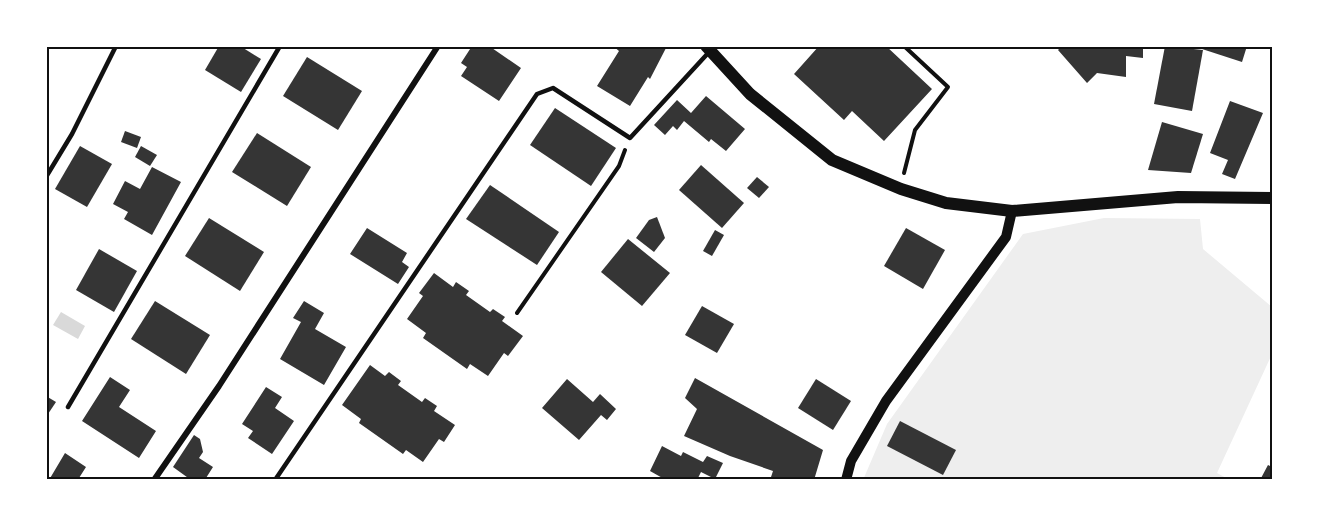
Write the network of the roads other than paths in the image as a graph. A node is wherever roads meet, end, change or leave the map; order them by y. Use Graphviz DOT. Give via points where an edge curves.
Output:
graph roads {
  1 [pos="116,46"];
  2 [pos="280,46"];
  3 [pos="438,46"];
  4 [pos="708,49"];
  5 [pos="46,177"];
  6 [pos="1272,198"];
  7 [pos="1012,211"];
  8 [pos="68,407"];
  9 [pos="154,480"];
  10 [pos="275,480"];
  11 [pos="846,480"];
  1 -- 5 [label="lane"];
  2 -- 8 [label="lane"];
  3 -- 9 [label="street"];
  4 -- 7 [label="main road" via="750,94 832,160 946,203"];
  4 -- 10 [label="lane" via="630,138 553,88 537,94"];
  6 -- 7 [label="main road" via="1178,197"];
  7 -- 11 [label="street" via="1006,237 886,401 851,461"];
}
